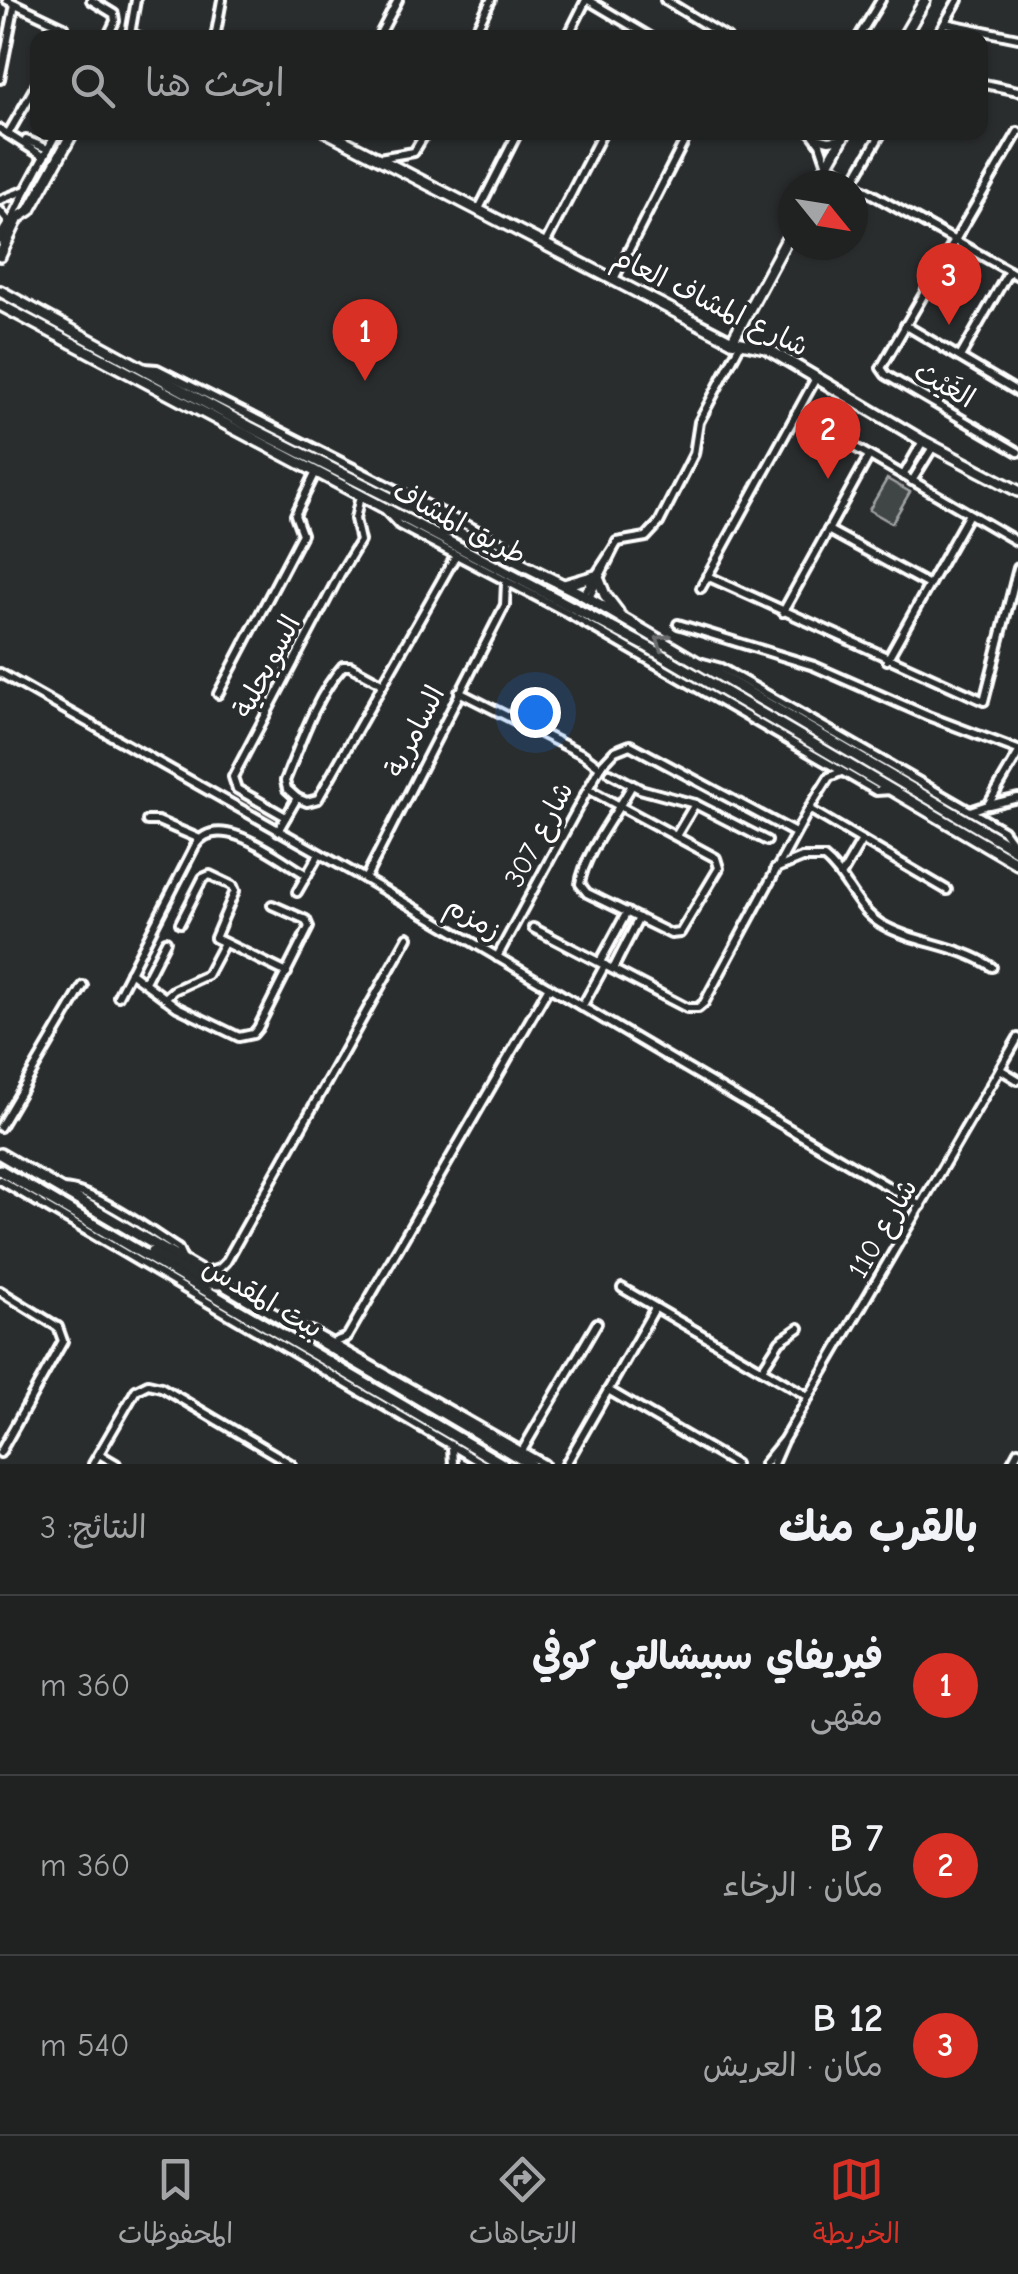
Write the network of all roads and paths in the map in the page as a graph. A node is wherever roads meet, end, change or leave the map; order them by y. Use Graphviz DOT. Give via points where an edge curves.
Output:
graph roads {
  1 [pos="91,0"];
  2 [pos="136,0"];
  3 [pos="222,0"];
  4 [pos="398,0"];
  5 [pos="491,0"];
  6 [pos="587,0"];
  7 [pos="665,0"];
  8 [pos="880,0"];
  9 [pos="925,0"];
  10 [pos="958,0"];
  11 [pos="11,2"];
  12 [pos="114,17"];
  13 [pos="945,23"];
  14 [pos="64,30"];
  15 [pos="110,30"];
  16 [pos="128,30"];
  17 [pos="132,30"];
  18 [pos="216,30"];
  19 [pos="382,30"];
  20 [pos="476,30"];
  21 [pos="571,30"];
  22 [pos="638,30"];
  23 [pos="714,30"];
  24 [pos="863,30"];
  25 [pos="907,30"];
  26 [pos="941,30"];
  27 [pos="979,30"];
  28 [pos="988,32"];
  29 [pos="1018,38"];
  30 [pos="0,79"];
  31 [pos="988,85"];
  32 [pos="1018,91"];
  33 [pos="30,94"];
  34 [pos="6,131"];
  35 [pos="1018,132"];
  36 [pos="52,140"];
  37 [pos="69,140"];
  38 [pos="341,140"];
  39 [pos="421,140"];
  40 [pos="514,140"];
  41 [pos="599,140"];
  42 [pos="685,140"];
  43 [pos="816,140"];
  44 [pos="842,140"];
  45 [pos="877,140"];
  46 [pos="46,153"];
  47 [pos="376,158"];
  48 [pos="825,168"];
  49 [pos="829,170"];
  50 [pos="860,170"];
  51 [pos="26,190"];
  52 [pos="868,193"];
  53 [pos="0,200"];
  54 [pos="479,209"];
  55 [pos="0,211"];
  56 [pos="14,221"];
  57 [pos="0,239"];
  58 [pos="954,241"];
  59 [pos="546,244"];
  60 [pos="0,256"];
  61 [pos="778,258"];
  62 [pos="1009,271"];
  63 [pos="1018,276"];
  64 [pos="614,279"];
  65 [pos="0,282"];
  66 [pos="0,291"];
  67 [pos="11,297"];
  68 [pos="0,305"];
  69 [pos="905,325"];
  70 [pos="736,342"];
  71 [pos="960,357"];
  72 [pos="816,378"];
  73 [pos="1018,392"];
  74 [pos="796,414"];
  75 [pos="923,442"];
  76 [pos="933,448"];
  77 [pos="1018,452"];
  78 [pos="868,456"];
  79 [pos="317,472"];
  80 [pos="903,476"];
  81 [pos="912,481"];
  82 [pos="1018,491"];
  83 [pos="360,496"];
  84 [pos="374,503"];
  85 [pos="386,510"];
  86 [pos="357,513"];
  87 [pos="969,514"];
  88 [pos="828,530"];
  89 [pos="1018,542"];
  90 [pos="456,555"];
  91 [pos="1018,568"];
  92 [pos="707,576"];
  93 [pos="597,578"];
  94 [pos="506,582"];
  95 [pos="563,585"];
  96 [pos="930,585"];
  97 [pos="701,588"];
  98 [pos="526,592"];
  99 [pos="586,596"];
  100 [pos="505,605"];
  101 [pos="784,612"];
  102 [pos="623,618"];
  103 [pos="678,624"];
  104 [pos="648,647"];
  105 [pos="887,660"];
  106 [pos="696,662"];
  107 [pos="656,665"];
  108 [pos="0,673"];
  109 [pos="384,684"];
  110 [pos="459,692"];
  111 [pos="218,694"];
  112 [pos="1018,752"];
  113 [pos="823,760"];
  114 [pos="600,767"];
  115 [pos="844,772"];
  116 [pos="610,773"];
  117 [pos="829,778"];
  118 [pos="632,786"];
  119 [pos="588,789"];
  120 [pos="893,790"];
  121 [pos="297,798"];
  122 [pos="1018,798"];
  123 [pos="933,801"];
  124 [pos="954,802"];
  125 [pos="695,804"];
  126 [pos="988,805"];
  127 [pos="620,807"];
  128 [pos="809,809"];
  129 [pos="970,811"];
  130 [pos="286,817"];
  131 [pos="147,821"];
  132 [pos="992,824"];
  133 [pos="278,831"];
  134 [pos="795,834"];
  135 [pos="676,836"];
  136 [pos="200,839"];
  137 [pos="862,840"];
  138 [pos="767,842"];
  139 [pos="1018,850"];
  140 [pos="319,854"];
  141 [pos="1018,864"];
  142 [pos="774,870"];
  143 [pos="306,875"];
  144 [pos="841,876"];
  145 [pos="365,879"];
  146 [pos="947,890"];
  147 [pos="297,892"];
  148 [pos="272,905"];
  149 [pos="627,912"];
  150 [pos="639,918"];
  151 [pos="180,923"];
  152 [pos="534,928"];
  153 [pos="408,937"];
  154 [pos="166,941"];
  155 [pos="224,943"];
  156 [pos="497,957"];
  157 [pos="606,965"];
  158 [pos="992,967"];
  159 [pos="130,972"];
  160 [pos="287,973"];
  161 [pos="146,980"];
  162 [pos="83,986"];
  163 [pos="549,988"];
  164 [pos="118,996"];
  165 [pos="165,998"];
  166 [pos="582,1006"];
  167 [pos="1018,1038"];
  168 [pos="1000,1070"];
  169 [pos="1018,1080"];
  170 [pos="0,1127"];
  171 [pos="0,1154"];
  172 [pos="0,1170"];
  173 [pos="0,1180"];
  174 [pos="921,1206"];
  175 [pos="126,1243"];
  176 [pos="228,1258"];
  177 [pos="205,1273"];
  178 [pos="221,1283"];
  179 [pos="197,1284"];
  180 [pos="622,1288"];
  181 [pos="0,1291"];
  182 [pos="201,1298"];
  183 [pos="656,1308"];
  184 [pos="267,1311"];
  185 [pos="597,1323"];
  186 [pos="272,1328"];
  187 [pos="800,1328"];
  188 [pos="256,1333"];
  189 [pos="347,1336"];
  190 [pos="332,1343"];
  191 [pos="350,1353"];
  192 [pos="762,1369"];
  193 [pos="374,1370"];
  194 [pos="608,1390"];
  195 [pos="809,1397"];
  196 [pos="418,1414"];
  197 [pos="431,1434"];
  198 [pos="783,1441"];
  199 [pos="451,1446"];
  200 [pos="522,1451"];
  201 [pos="1018,1451"];
  202 [pos="0,1453"];
  203 [pos="99,1454"];
  204 [pos="470,1457"];
  205 [pos="564,1463"];
  206 [pos="93,1464"];
  207 [pos="116,1464"];
  208 [pos="290,1464"];
  209 [pos="454,1464"];
  210 [pos="483,1464"];
  211 [pos="502,1464"];
  212 [pos="530,1464"];
  213 [pos="544,1464"];
  214 [pos="735,1464"];
  215 [pos="764,1464"];
  216 [pos="773,1464"];
  217 [pos="1010,1464"];
  1 -- 12 [label="street"];
  2 -- 17 [label="street"];
  3 -- 18 [label="street"];
  4 -- 19 [label="street"];
  5 -- 20 [label="street"];
  6 -- 21 [label="street"];
  6 -- 22 [label="street"];
  7 -- 23 [label="street"];
  8 -- 24 [label="street"];
  9 -- 25 [label="street"];
  10 -- 13 [label="street"];
  11 -- 14 [label="street"];
  11 -- 30 [label="street"];
  12 -- 15 [label="street"];
  12 -- 16 [label="street"];
  13 -- 26 [label="street"];
  13 -- 27 [label="street"];
  28 -- 29 [label="street"];
  31 -- 32 [label="street"];
  33 -- 34 [label="street"];
  34 -- 46 [label="street"];
  35 -- 58 [label="street, الغَيْث"];
  36 -- 46 [label="street"];
  37 -- 56 [label="street" via="32,208"];
  38 -- 47 [label="street, شارع المشاف العام"];
  39 -- 47 [label="street" via="414,152"];
  40 -- 54 [label="street"];
  41 -- 59 [label="street"];
  42 -- 64 [label="street"];
  43 -- 48 [label="street"];
  44 -- 48 [label="street"];
  45 -- 50 [label="street"];
  46 -- 51 [label="street"];
  47 -- 54 [label="street, شارع المشاف العام"];
  48 -- 49 [label="street"];
  51 -- 53 [label="street"];
  51 -- 56 [label="street"];
  52 -- 58 [label="street"];
  54 -- 59 [label="street, شارع المشاف العام"];
  55 -- 56 [label="street"];
  56 -- 57 [label="street"];
  56 -- 60 [label="street"];
  58 -- 62 [label="street"];
  58 -- 69 [label="street, الغَيْث"];
  59 -- 64 [label="street, شارع المشاف العام"];
  61 -- 70 [label="street"];
  62 -- 63 [label="street"];
  62 -- 71 [label="street"];
  64 -- 70 [label="street, شارع المشاف العام"];
  65 -- 67 [label="street"];
  66 -- 67 [label="street, طريق المشاف"];
  67 -- 95 [label="street, طريق المشاف"];
  68 -- 79 [label="street, طريق المشاف"];
  69 -- 71 [label="street"];
  69 -- 77 [label="street, الغَيْث" via="883,374"];
  70 -- 72 [label="street, شارع المشاف العام" via="766,348"];
  70 -- 93 [label="street" via="698,426 694,454 659,523 638,540 618,542"];
  71 -- 73 [label="street"];
  72 -- 74 [label="street"];
  72 -- 75 [label="street, شارع المشاف العام"];
  74 -- 78 [label="street"];
  74 -- 92 [label="street"];
  75 -- 76 [label="street, شارع المشاف العام"];
  75 -- 80 [label="street"];
  76 -- 81 [label="street"];
  76 -- 82 [label="street, شارع المشاف العام"];
  78 -- 80 [label="street"];
  78 -- 88 [label="street"];
  79 -- 83 [label="street, طريق المشاف"];
  79 -- 111 [label="street" via="295,515 302,534"];
  80 -- 81 [label="street"];
  81 -- 87 [label="street"];
  83 -- 84 [label="street, طريق المشاف"];
  83 -- 86 [label="street, السويحلية"];
  84 -- 85 [label="street, طريق المشاف"];
  84 -- 86 [label="street"];
  85 -- 90 [label="street, طريق المشاف" via="398,525"];
  85 -- 104 [label="street, طريق المشاف"];
  86 -- 130 [label="street, السويحلية" via="359,544 233,777 237,789"];
  87 -- 89 [label="street"];
  87 -- 96 [label="street"];
  88 -- 96 [label="street"];
  88 -- 101 [label="street"];
  90 -- 94 [label="street, طريق المشاف"];
  90 -- 109 [label="street"];
  91 -- 105 [label="street" via="984,701"];
  92 -- 97 [label="street"];
  92 -- 101 [label="street"];
  93 -- 95 [label="street"];
  93 -- 99 [label="street"];
  93 -- 102 [label="street"];
  94 -- 98 [label="street, طريق المشاف"];
  94 -- 100 [label="street, السامرية"];
  95 -- 99 [label="street, طريق المشاف"];
  96 -- 105 [label="street"];
  98 -- 100 [label="street"];
  98 -- 107 [label="street, طريق المشاف"];
  99 -- 102 [label="street, طريق المشاف"];
  100 -- 110 [label="street, السامرية"];
  101 -- 105 [label="street"];
  106 -- 102 [label="street, طريق المشاف, one-way"];
  103 -- 112 [label="street" via="814,666"];
  104 -- 107 [label="street"];
  104 -- 120 [label="street, طريق المشاف"];
  106 -- 123 [label="street, طريق المشاف"];
  106 -- 124 [label="street, طريق المشاف" via="722,668"];
  107 -- 113 [label="street, طريق المشاف"];
  108 -- 133 [label="street, زمزم"];
  109 -- 121 [label="street" via="318,799"];
  109 -- 121 [label="street" via="350,666 337,673 285,781"];
  110 -- 114 [label="street, شارع 307"];
  110 -- 145 [label="street, السامرية"];
  112 -- 126 [label="street"];
  113 -- 115 [label="street, طريق المشاف"];
  113 -- 117 [label="street"];
  114 -- 119 [label="street, شارع 307"];
  114 -- 134 [label="street" via="630,745"];
  115 -- 117 [label="street"];
  115 -- 120 [label="street, طريق المشاف" via="876,791"];
  116 -- 118 [label="street"];
  117 -- 128 [label="street"];
  118 -- 125 [label="street"];
  118 -- 127 [label="street"];
  119 -- 127 [label="street"];
  119 -- 156 [label="street, شارع 307"];
  120 -- 141 [label="street, طريق المشاف"];
  121 -- 130 [label="street"];
  122 -- 126 [label="street"];
  123 -- 124 [label="street"];
  123 -- 139 [label="street, طريق المشاف"];
  124 -- 129 [label="street, طريق المشاف"];
  125 -- 135 [label="street"];
  125 -- 138 [label="street"];
  126 -- 129 [label="street"];
  126 -- 132 [label="street"];
  127 -- 135 [label="street"];
  127 -- 149 [label="street" via="580,880 584,890"];
  128 -- 134 [label="street"];
  128 -- 137 [label="street"];
  129 -- 132 [label="street, طريق المشاف"];
  130 -- 133 [label="street"];
  131 -- 136 [label="street"];
  132 -- 139 [label="street, طريق المشاف"];
  133 -- 140 [label="street, زمزم"];
  134 -- 142 [label="street"];
  135 -- 150 [label="street" via="714,856 719,868 684,931 671,934"];
  136 -- 143 [label="street" via="214,830 230,832"];
  136 -- 159 [label="street"];
  137 -- 144 [label="street"];
  137 -- 146 [label="street"];
  140 -- 143 [label="street"];
  140 -- 145 [label="street, زمزم"];
  142 -- 144 [label="street" via="818,856"];
  142 -- 157 [label="street, شارع 307" via="698,1008"];
  143 -- 147 [label="street"];
  144 -- 158 [label="street" via="880,923"];
  145 -- 156 [label="street, زمزم"];
  148 -- 160 [label="street" via="308,923"];
  149 -- 150 [label="street"];
  149 -- 157 [label="street"];
  150 -- 157 [label="street"];
  151 -- 155 [label="street" via="210,875 236,891 214,934"];
  152 -- 157 [label="street, شارع 307"];
  153 -- 176 [label="street"];
  154 -- 161 [label="street"];
  155 -- 160 [label="street"];
  155 -- 165 [label="street" via="208,975"];
  156 -- 163 [label="street, زمزم"];
  157 -- 166 [label="street"];
  159 -- 161 [label="street"];
  159 -- 164 [label="street"];
  160 -- 165 [label="street" via="258,1028 246,1037"];
  161 -- 165 [label="street"];
  162 -- 170 [label="street"];
  163 -- 166 [label="street, زمزم"];
  163 -- 189 [label="street"];
  166 -- 174 [label="street, زمزم"];
  167 -- 168 [label="street, شارع 110"];
  168 -- 169 [label="street"];
  168 -- 174 [label="street, شارع 110"];
  171 -- 177 [label="street, بيت المقدس"];
  172 -- 175 [label="street, بيت المقدس"];
  173 -- 182 [label="street, بيت المقدس"];
  174 -- 195 [label="street, شارع 110"];
  175 -- 178 [label="street" via="210,1284"];
  175 -- 179 [label="street, بيت المقدس"];
  176 -- 177 [label="street"];
  176 -- 178 [label="street"];
  177 -- 178 [label="street, بيت المقدس"];
  178 -- 184 [label="street, بيت المقدس"];
  179 -- 182 [label="street"];
  179 -- 186 [label="street, بيت المقدس"];
  180 -- 183 [label="street"];
  181 -- 202 [label="street" via="52,1322 63,1341"];
  182 -- 188 [label="street, بيت المقدس"];
  183 -- 192 [label="street"];
  183 -- 194 [label="street"];
  184 -- 190 [label="street, بيت المقدس"];
  184 -- 193 [label="street, بيت المقدس"];
  185 -- 200 [label="street"];
  186 -- 188 [label="street"];
  186 -- 196 [label="street, بيت المقدس"];
  187 -- 192 [label="street" via="780,1342"];
  188 -- 197 [label="street, بيت المقدس"];
  189 -- 190 [label="street"];
  189 -- 191 [label="street"];
  190 -- 191 [label="street, بيت المقدس"];
  191 -- 193 [label="street, بيت المقدس"];
  192 -- 195 [label="street"];
  193 -- 200 [label="street, بيت المقدس"];
  193 -- 212 [label="street, بيت المقدس"];
  194 -- 205 [label="street"];
  194 -- 214 [label="street"];
  195 -- 198 [label="street, شارع 110"];
  196 -- 197 [label="street"];
  196 -- 211 [label="street, بيت المقدس"];
  197 -- 199 [label="street, بيت المقدس"];
  198 -- 215 [label="street, شارع 110"];
  198 -- 216 [label="street, شارع 110"];
  199 -- 204 [label="street, بيت المقدس"];
  199 -- 209 [label="street"];
  200 -- 213 [label="street, بيت المقدس"];
  201 -- 217 [label="street"];
  203 -- 206 [label="street"];
  203 -- 207 [label="street"];
  203 -- 208 [label="street" via="136,1390 155,1384"];
  204 -- 209 [label="street"];
  204 -- 210 [label="street, بيت المقدس"];
}
